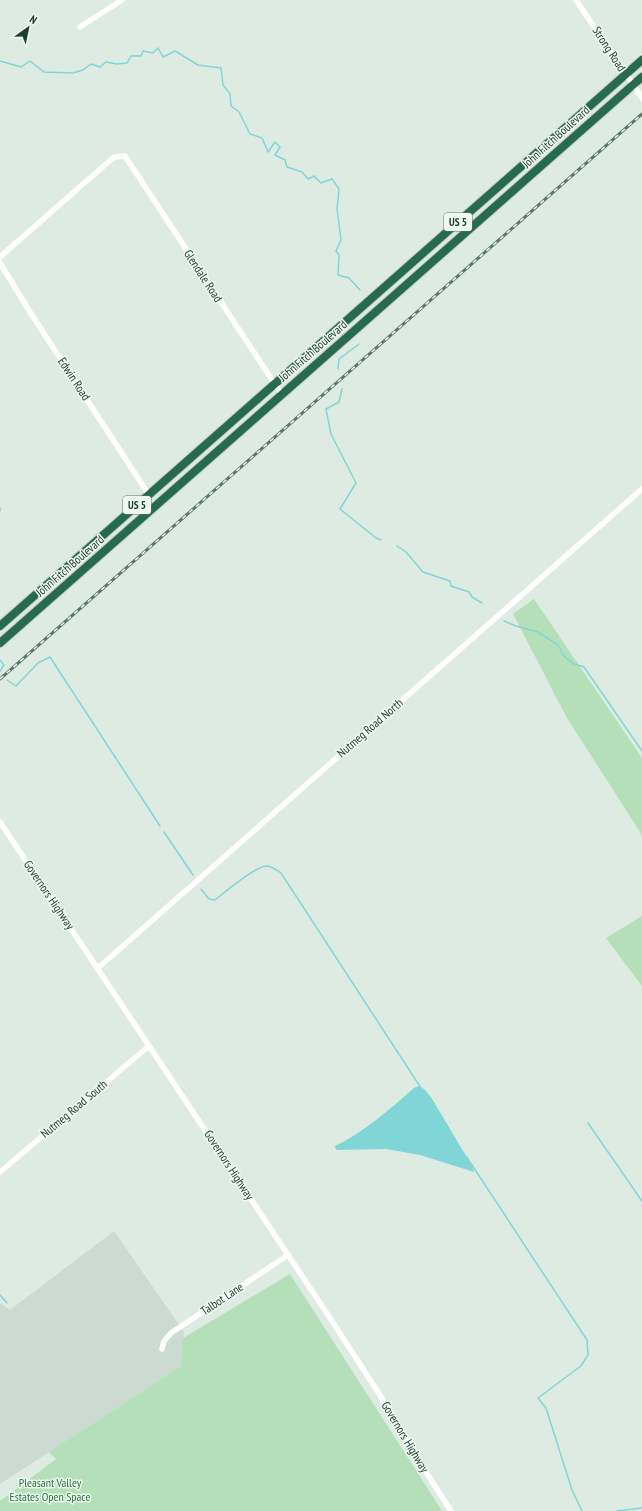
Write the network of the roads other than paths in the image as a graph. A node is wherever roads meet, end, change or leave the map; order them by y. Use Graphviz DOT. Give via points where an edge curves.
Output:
graph roads {
  1 [pos="122,0"];
  2 [pos="576,0"];
  3 [pos="80,27"];
  4 [pos="642,60"];
  5 [pos="626,75"];
  6 [pos="642,78"];
  7 [pos="634,85"];
  8 [pos="642,98"];
  9 [pos="0,257"];
  10 [pos="0,263"];
  11 [pos="275,384"];
  12 [pos="282,395"];
  13 [pos="642,489"];
  14 [pos="149,495"];
  15 [pos="0,626"];
  16 [pos="0,643"];
  17 [pos="0,822"];
  18 [pos="98,968"];
  19 [pos="149,1046"];
  20 [pos="0,1172"];
  21 [pos="288,1255"];
  22 [pos="162,1349"];
  23 [pos="451,1511"];
  1 -- 3 [label="street"];
  2 -- 5 [label="street, Strong Road"];
  4 -- 5 [label="highway, John Fitch Boulevard / US 5"];
  5 -- 7 [label="street, Strong Road"];
  5 -- 11 [label="highway, John Fitch Boulevard / US 5"];
  6 -- 7 [label="highway, John Fitch Boulevard / US 5"];
  7 -- 8 [label="street, Strong Road"];
  7 -- 12 [label="highway, John Fitch Boulevard / US 5"];
  9 -- 11 [label="street, Glendale Road" via="114,157 125,156"];
  10 -- 14 [label="street, Edwin Road"];
  11 -- 12 [label="street, Glendale Road"];
  11 -- 14 [label="highway, John Fitch Boulevard / US 5"];
  12 -- 16 [label="highway, John Fitch Boulevard / US 5"];
  13 -- 18 [label="street, Nutmeg Road North"];
  14 -- 15 [label="highway, John Fitch Boulevard / US 5"];
  17 -- 18 [label="street, Governors Highway"];
  18 -- 19 [label="street, Governors Highway"];
  19 -- 20 [label="street, Nutmeg Road South"];
  19 -- 21 [label="street, Governors Highway"];
  21 -- 22 [label="street, Talbot Lane" via="171,1333 164,1341"];
  21 -- 23 [label="street, Governors Highway" via="374,1385"];
}
